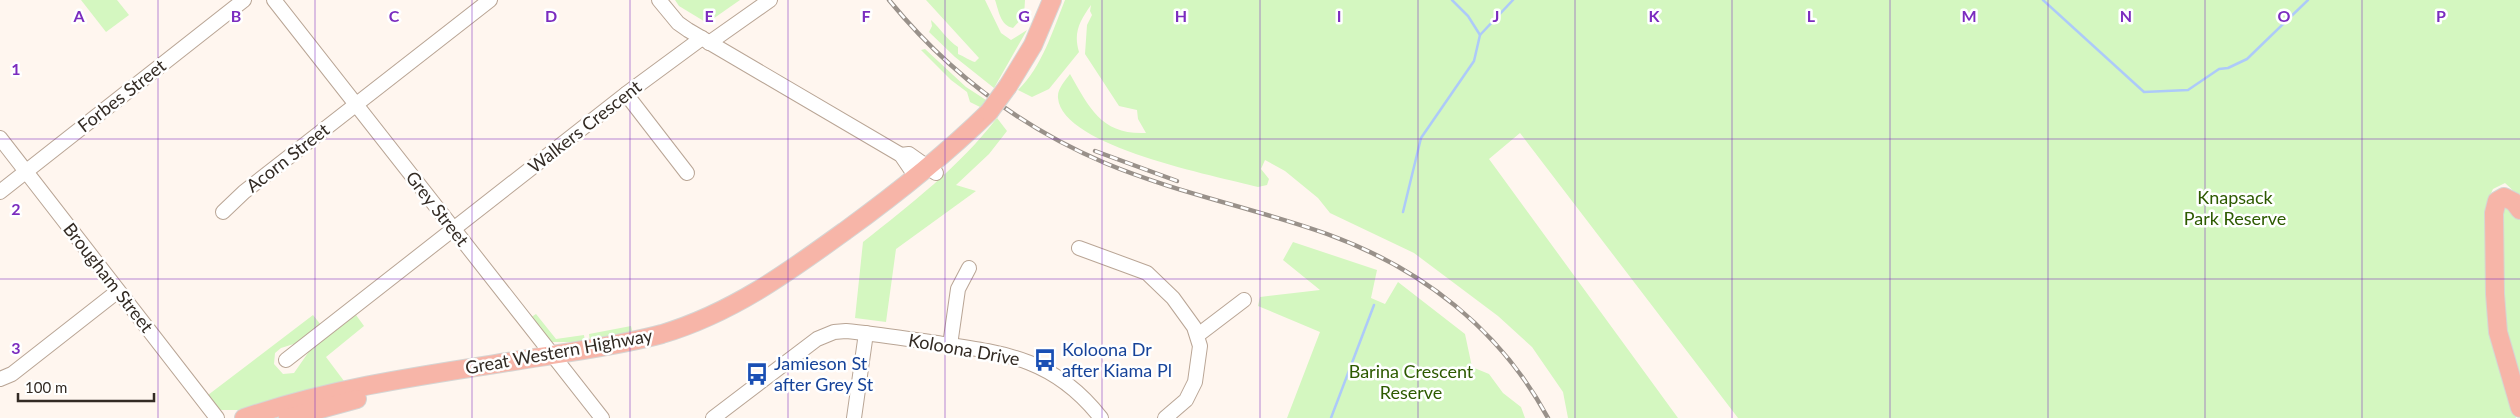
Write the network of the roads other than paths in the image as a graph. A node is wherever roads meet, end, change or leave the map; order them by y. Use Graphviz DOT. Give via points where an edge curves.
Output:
graph roads {
  1 [pos="244,0"];
  2 [pos="274,0"];
  3 [pos="490,0"];
  4 [pos="658,0"];
  5 [pos="770,0"];
  6 [pos="1052,0"];
  7 [pos="706,40"];
  8 [pos="626,94"];
  9 [pos="356,105"];
  10 [pos="0,138"];
  11 [pos="26,172"];
  12 [pos="927,172"];
  13 [pos="687,173"];
  14 [pos="0,192"];
  15 [pos="2520,210"];
  16 [pos="223,212"];
  17 [pos="453,230"];
  18 [pos="1079,248"];
  19 [pos="969,268"];
  20 [pos="118,291"];
  21 [pos="1244,300"];
  22 [pos="866,333"];
  23 [pos="1198,335"];
  24 [pos="950,345"];
  25 [pos="286,360"];
  26 [pos="555,360"];
  27 [pos="0,379"];
  28 [pos="2520,408"];
  29 [pos="217,418"];
  30 [pos="244,418"];
  31 [pos="288,418"];
  32 [pos="602,418"];
  33 [pos="713,418"];
  34 [pos="854,418"];
  35 [pos="1101,418"];
  36 [pos="1165,418"];
  1 -- 11 [label="street, Forbes Street"];
  2 -- 9 [label="street, Grey Street"];
  3 -- 9 [label="street, Acorn Street"];
  4 -- 7 [label="street" via="682,27"];
  5 -- 7 [label="street, Walkers Crescent"];
  6 -- 12 [label="main road, Great Western Highway, bridge" via="1034,45 1008,86 960,148"];
  7 -- 8 [label="street, Walkers Crescent"];
  7 -- 12 [label="street"];
  8 -- 13 [label="street"];
  8 -- 17 [label="street, Walkers Crescent"];
  9 -- 16 [label="street, Acorn Street"];
  9 -- 17 [label="street, Grey Street"];
  10 -- 11 [label="street, Brougham Street"];
  11 -- 14 [label="street, Forbes Street"];
  11 -- 20 [label="street, Brougham Street"];
  12 -- 26 [label="main road, Great Western Highway" via="908,197 794,280 730,319 657,346"];
  15 -- 28 [label="main road" via="2504,197 2497,200 2494,214 2494,294 2498,332"];
  17 -- 25 [label="street, Walkers Crescent"];
  17 -- 26 [label="street, Grey Street"];
  18 -- 23 [label="street" via="1154,278 1173,298"];
  19 -- 24 [label="street" via="958,288"];
  20 -- 27 [label="street" via="12,374"];
  20 -- 29 [label="street, Brougham Street"];
  21 -- 23 [label="street"];
  22 -- 24 [label="street, Koloona Drive"];
  22 -- 33 [label="street, Koloona Drive" via="840,331 817,339"];
  22 -- 34 [label="street"];
  23 -- 36 [label="street" via="1200,356 1195,382 1186,400"];
  24 -- 35 [label="street, Koloona Drive" via="1000,353 1032,363 1067,384"];
  26 -- 30 [label="main road, Great Western Highway" via="358,387 300,400"];
  26 -- 31 [label="main road, Great Western Highway" via="394,391"];
  26 -- 32 [label="street, Grey Street"];
}
